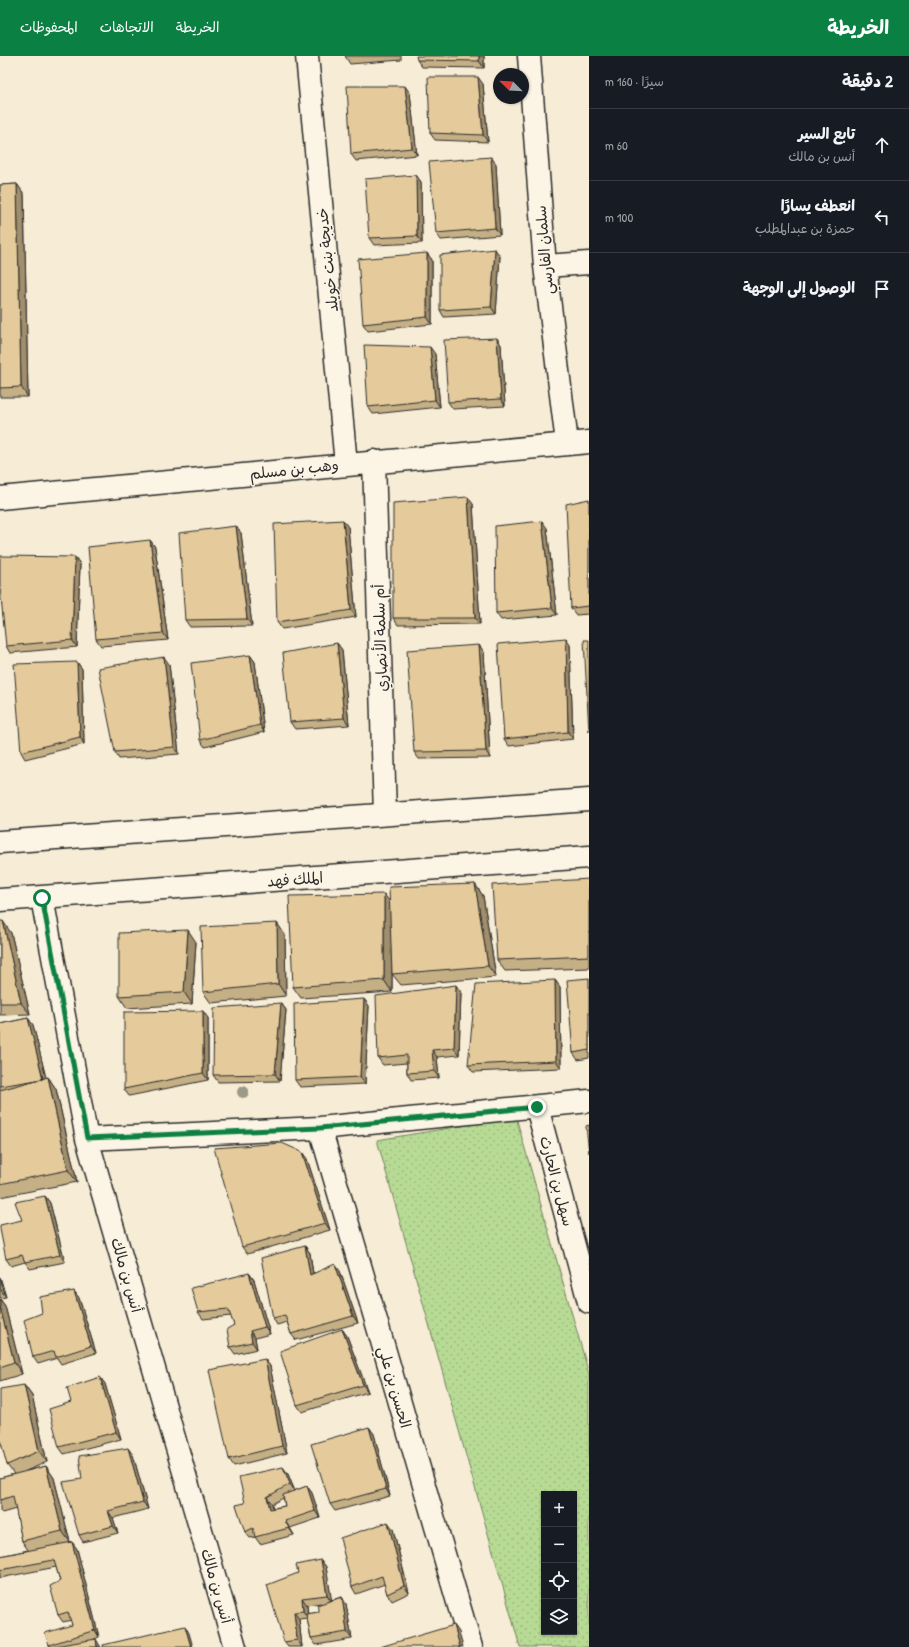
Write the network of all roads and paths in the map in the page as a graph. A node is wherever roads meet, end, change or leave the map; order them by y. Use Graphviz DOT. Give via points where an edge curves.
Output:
graph roads {
  1 [pos="307,56"];
  2 [pos="529,56"];
  3 [pos="589,262"];
  4 [pos="545,266"];
  5 [pos="589,442"];
  6 [pos="568,443"];
  7 [pos="374,461"];
  8 [pos="346,464"];
  9 [pos="0,498"];
  10 [pos="589,800"];
  11 [pos="385,814"];
  12 [pos="0,842"];
  13 [pos="589,857"];
  14 [pos="42,898"];
  15 [pos="0,900"];
  16 [pos="589,1101"];
  17 [pos="537,1107"];
  18 [pos="320,1128"];
  19 [pos="87,1138"];
  20 [pos="589,1302"];
  21 [pos="235,1647"];
  22 [pos="471,1647"];
  1 -- 8 [label="street, خديجة بنت خويلد"];
  2 -- 4 [label="street, سلمان الفارسي"];
  3 -- 4 [label="street"];
  4 -- 6 [label="street, سلمان الفارسي"];
  5 -- 6 [label="street, وهب بن مسلم"];
  6 -- 7 [label="street, وهب بن مسلم"];
  7 -- 8 [label="street, وهب بن مسلم"];
  7 -- 11 [label="street, أم سلمة الأنصاري"];
  8 -- 9 [label="street, وهب بن مسلم"];
  10 -- 11 [label="street"];
  11 -- 12 [label="street"];
  13 -- 14 [label="street, الملك فهد"];
  14 -- 15 [label="street, الملك فهد"];
  14 -- 19 [label="street, أنس بن مالك"];
  16 -- 17 [label="street"];
  17 -- 18 [label="street"];
  17 -- 20 [label="street, سهل بن الحارث"];
  18 -- 19 [label="street"];
  18 -- 22 [label="street, الحسن بن علي"];
  19 -- 21 [label="street, أنس بن مالك"];
}
